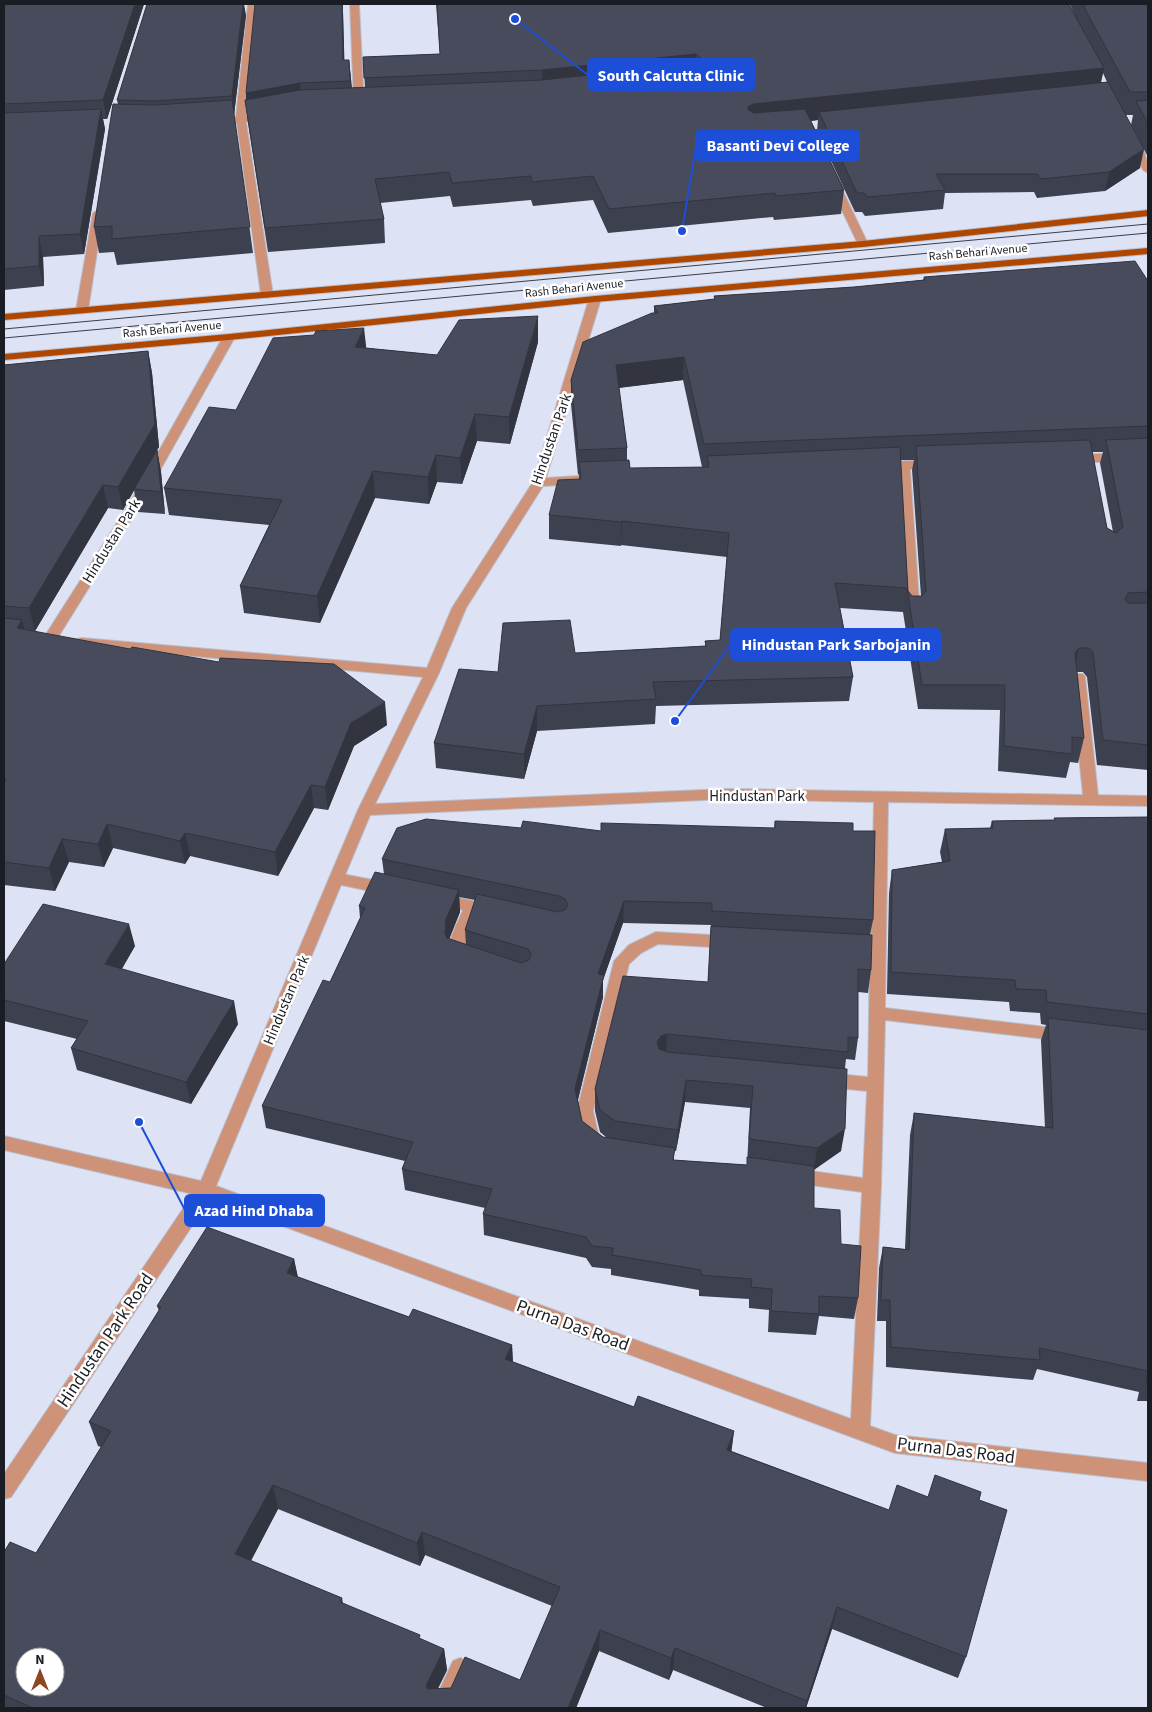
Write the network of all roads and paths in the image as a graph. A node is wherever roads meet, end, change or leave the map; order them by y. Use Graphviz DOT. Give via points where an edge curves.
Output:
graph roads {
  1 [pos="253,4"];
  2 [pos="354,4"];
  3 [pos="359,105"];
  4 [pos="278,112"];
  5 [pos="241,120"];
  6 [pos="205,122"];
  7 [pos="1126,128"];
  8 [pos="1148,170"];
  9 [pos="831,176"];
  10 [pos="99,202"];
  11 [pos="1148,214"];
  12 [pos="863,244"];
  13 [pos="1148,251"];
  14 [pos="268,295"];
  15 [pos="595,299"];
  16 [pos="82,310"];
  17 [pos="4,317"];
  18 [pos="229,338"];
  19 [pos="4,357"];
  20 [pos="1148,456"];
  21 [pos="1063,459"];
  22 [pos="944,463"];
  23 [pos="904,465"];
  24 [pos="867,466"];
  25 [pos="589,480"];
  26 [pos="539,482"];
  27 [pos="913,615"];
  28 [pos="432,673"];
  29 [pos="1078,677"];
  30 [pos="881,797"];
  31 [pos="1092,800"];
  32 [pos="1148,801"];
  33 [pos="366,810"];
  34 [pos="337,879"];
  35 [pos="407,893"];
  36 [pos="426,897"];
  37 [pos="472,907"];
  38 [pos="510,915"];
  39 [pos="741,942"];
  40 [pos="840,948"];
  41 [pos="879,950"];
  42 [pos="475,962"];
  43 [pos="878,1013"];
  44 [pos="1081,1037"];
  45 [pos="812,1079"];
  46 [pos="876,1085"];
  47 [pos="4,1143"];
  48 [pos="610,1152"];
  49 [pos="780,1174"];
  50 [pos="872,1186"];
  51 [pos="206,1190"];
  52 [pos="860,1430"];
  53 [pos="1148,1472"];
  54 [pos="4,1490"];
  55 [pos="460,1668"];
  56 [pos="441,1708"];
  1 -- 5 [label="street"];
  2 -- 3 [label="street"];
  4 -- 5 [label="street"];
  5 -- 6 [label="street"];
  5 -- 14 [label="street"];
  7 -- 8 [label="street"];
  9 -- 12 [label="street"];
  10 -- 16 [label="street"];
  11 -- 12 [label="main road, Rash Behari Avenue"];
  12 -- 14 [label="main road, Rash Behari Avenue"];
  13 -- 15 [label="main road, Rash Behari Avenue"];
  14 -- 16 [label="main road, Rash Behari Avenue"];
  15 -- 18 [label="main road, Rash Behari Avenue"];
  15 -- 26 [label="street, Hindustan Park"];
  16 -- 17 [label="main road, Rash Behari Avenue"];
  18 -- 19 [label="main road, Rash Behari Avenue"];
  18 -- 28 [label="street, Hindustan Park" via="135,504 45,639"];
  20 -- 21 [label="street" via="1092,462"];
  22 -- 23 [label="street"];
  23 -- 24 [label="street"];
  23 -- 27 [label="street"];
  25 -- 26 [label="street"];
  26 -- 28 [label="street, Hindustan Park" via="459,608"];
  28 -- 33 [label="street, Hindustan Park"];
  29 -- 31 [label="street"];
  30 -- 31 [label="street, Hindustan Park"];
  30 -- 33 [label="street, Hindustan Park" via="727,794"];
  30 -- 41 [label="street"];
  31 -- 32 [label="street, Hindustan Park"];
  33 -- 34 [label="street, Hindustan Park"];
  34 -- 35 [label="street"];
  34 -- 51 [label="street, Hindustan Park"];
  36 -- 37 [label="street"];
  37 -- 38 [label="street"];
  37 -- 42 [label="street" via="456,956"];
  39 -- 48 [label="street" via="656,938 635,949 622,961 585,1111 590,1137"];
  40 -- 41 [label="street"];
  41 -- 43 [label="street"];
  43 -- 44 [label="street"];
  43 -- 46 [label="street"];
  45 -- 46 [label="street"];
  46 -- 50 [label="street"];
  47 -- 51 [label="street, Purna Das Road"];
  49 -- 50 [label="street"];
  50 -- 52 [label="street"];
  51 -- 52 [label="street, Purna Das Road"];
  51 -- 54 [label="street, Hindustan Park Road"];
  52 -- 53 [label="street, Purna Das Road" via="895,1444"];
  55 -- 56 [label="street"];
}
